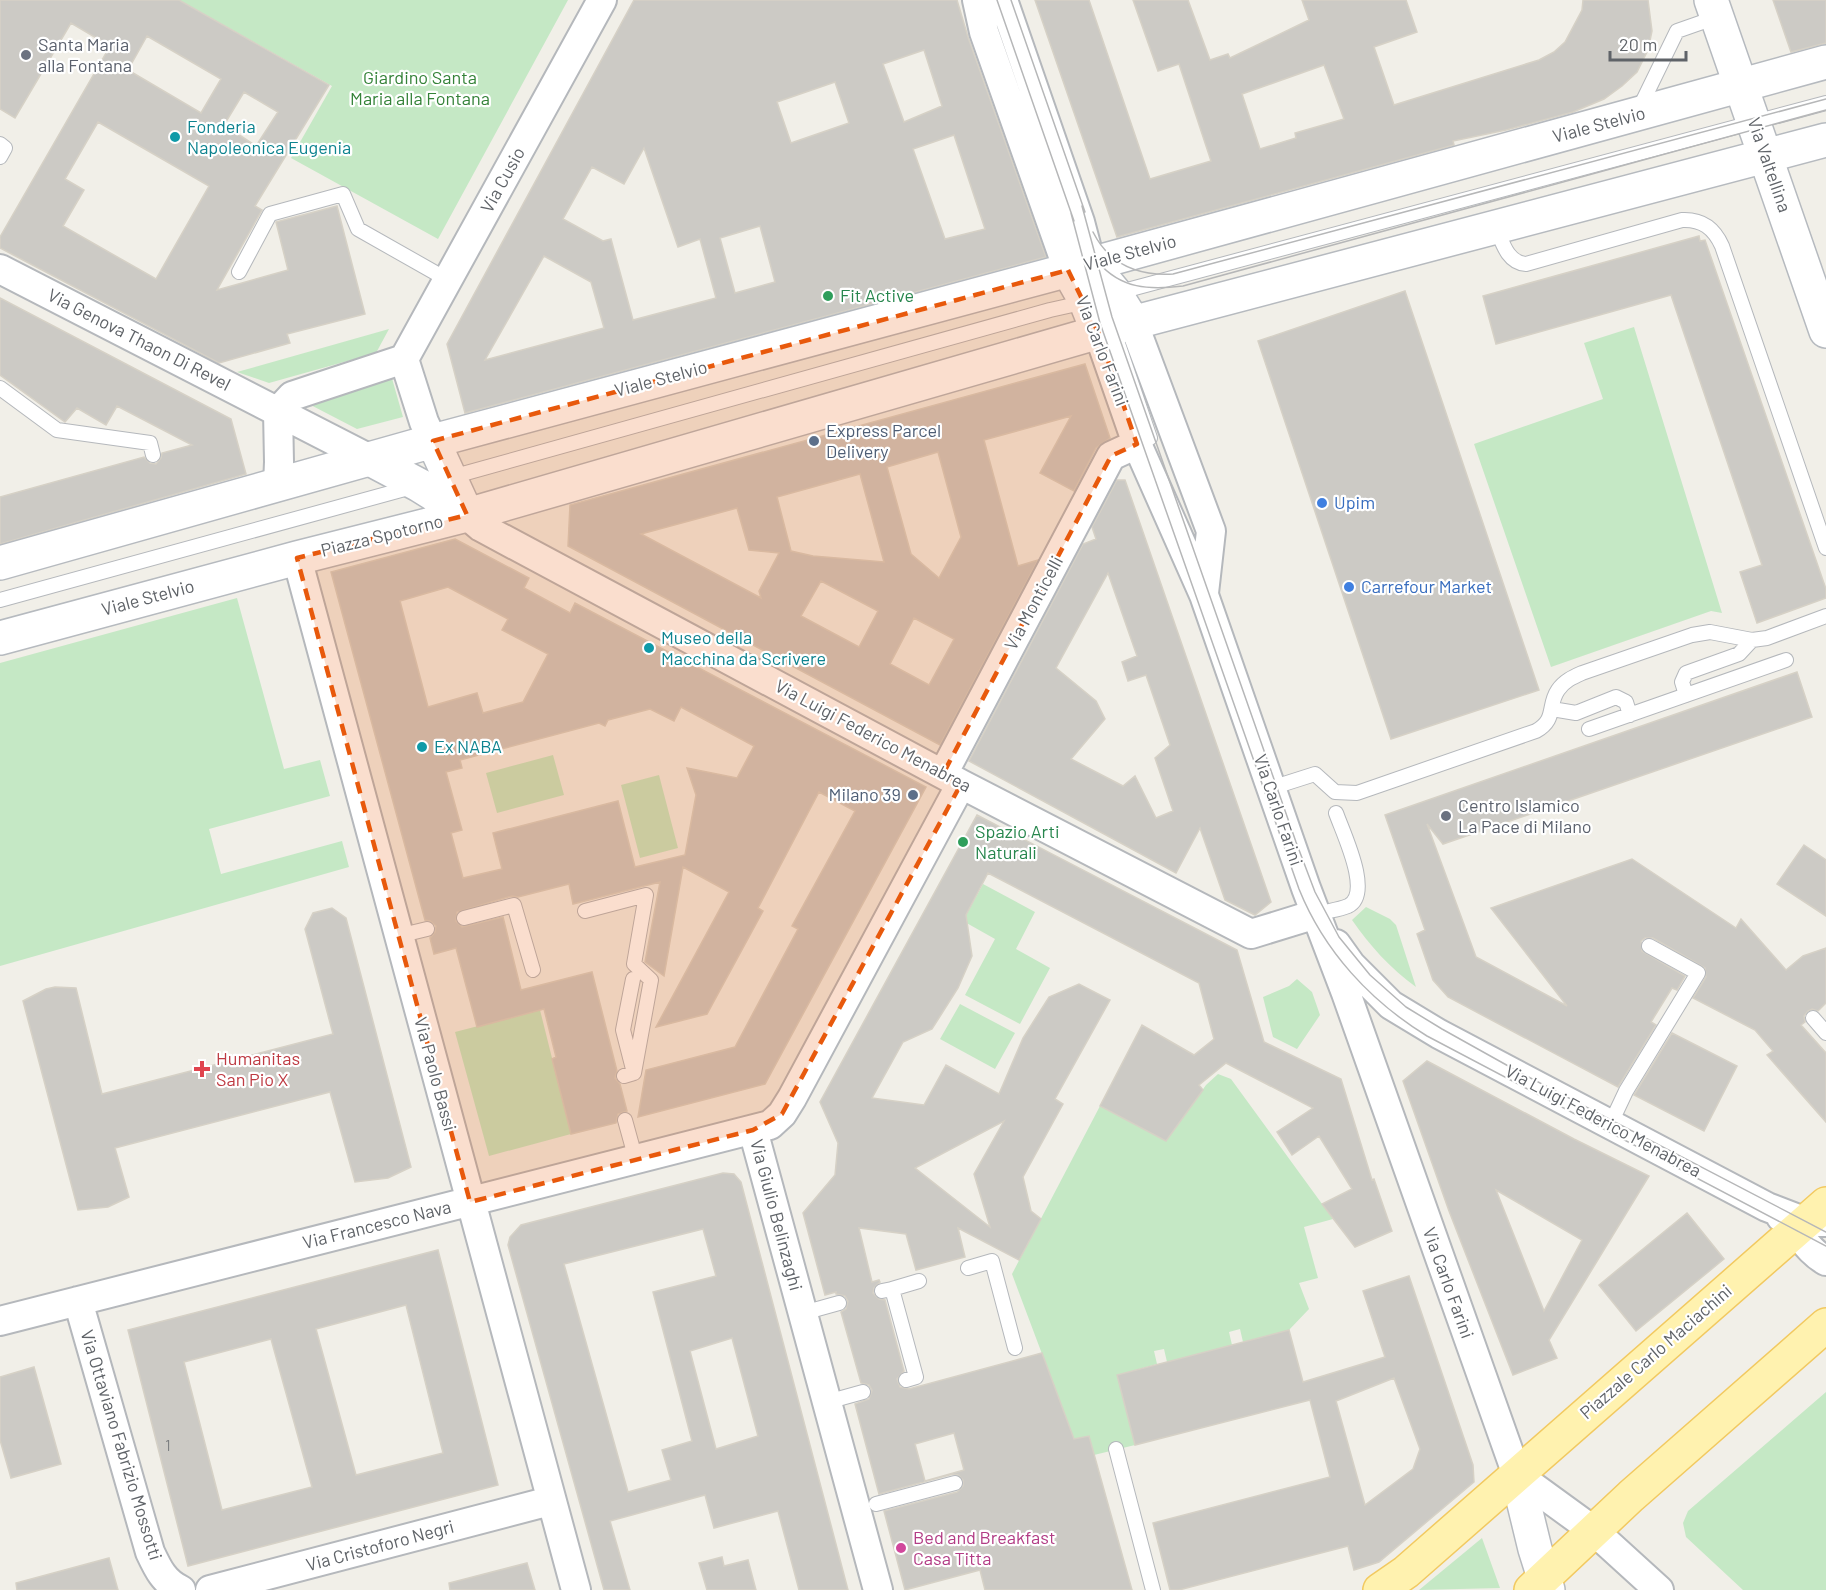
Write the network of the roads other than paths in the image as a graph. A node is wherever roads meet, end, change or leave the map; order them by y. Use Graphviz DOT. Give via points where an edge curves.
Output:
graph roads {
  1 [pos="602,0"];
  2 [pos="977,0"];
  3 [pos="1004,0"];
  4 [pos="1714,9"];
  5 [pos="1826,62"];
  6 [pos="1741,86"];
  7 [pos="1826,103"];
  8 [pos="1636,114"];
  9 [pos="1754,123"];
  10 [pos="1826,140"];
  11 [pos="0,144"];
  12 [pos="1765,156"];
  13 [pos="0,157"];
  14 [pos="1496,227"];
  15 [pos="1080,267"];
  16 [pos="0,268"];
  17 [pos="239,272"];
  18 [pos="448,280"];
  19 [pos="1108,313"];
  20 [pos="1826,331"];
  21 [pos="404,359"];
  22 [pos="0,388"];
  23 [pos="278,411"];
  24 [pos="433,441"];
  25 [pos="1137,444"];
  26 [pos="153,455"];
  27 [pos="370,459"];
  28 [pos="434,481"];
  29 [pos="278,486"];
  30 [pos="467,515"];
  31 [pos="290,520"];
  32 [pos="1826,548"];
  33 [pos="297,558"];
  34 [pos="0,563"];
  35 [pos="1204,595"];
  36 [pos="0,600"];
  37 [pos="1826,616"];
  38 [pos="0,638"];
  39 [pos="1752,639"];
  40 [pos="1786,660"];
  41 [pos="1686,695"];
  42 [pos="1552,709"];
  43 [pos="1630,715"];
  44 [pos="1589,729"];
  45 [pos="952,779"];
  46 [pos="1271,788"];
  47 [pos="1336,813"];
  48 [pos="1311,901"];
  49 [pos="585,911"];
  50 [pos="464,918"];
  51 [pos="427,928"];
  52 [pos="398,936"];
  53 [pos="1649,946"];
  54 [pos="533,970"];
  55 [pos="633,979"];
  56 [pos="1813,1018"];
  57 [pos="1826,1033"];
  58 [pos="625,1120"];
  59 [pos="1610,1125"];
  60 [pos="753,1130"];
  61 [pos="636,1160"];
  62 [pos="470,1202"];
  63 [pos="1814,1219"];
  64 [pos="1826,1261"];
  65 [pos="968,1268"];
  66 [pos="919,1281"];
  67 [pos="78,1300"];
  68 [pos="839,1303"];
  69 [pos="803,1313"];
  70 [pos="0,1321"];
  71 [pos="1826,1325"];
  72 [pos="1015,1348"];
  73 [pos="906,1380"];
  74 [pos="863,1392"];
  75 [pos="827,1402"];
  76 [pos="1116,1449"];
  77 [pos="1517,1474"];
  78 [pos="955,1483"];
  79 [pos="550,1501"];
  80 [pos="876,1504"];
  81 [pos="1594,1531"];
  82 [pos="1541,1586"];
  83 [pos="176,1588"];
  84 [pos="1386,1588"];
  85 [pos="210,1590"];
  86 [pos="576,1590"];
  87 [pos="878,1590"];
  88 [pos="1153,1590"];
  89 [pos="1659,1590"];
  1 -- 18 [label="street, Via Cusio"];
  2 -- 15 [label="street, Via Carlo Farini" via="984,32"];
  3 -- 15 [label="street, Via Carlo Farini" via="1080,222"];
  4 -- 6 [label="main road, Via Valtellina"];
  4 -- 8 [label="lane" via="1677,31"];
  5 -- 6 [label="main road, Viale Stelvio"];
  6 -- 8 [label="main road, Viale Stelvio"];
  6 -- 9 [label="main road, Via Valtellina"];
  7 -- 9 [label="lane, Viale Stelvio"];
  8 -- 15 [label="main road, Viale Stelvio"];
  9 -- 12 [label="main road, Via Valtellina"];
  9 -- 19 [label="lane, Viale Stelvio"];
  10 -- 12 [label="main road, Viale Stelvio"];
  11 -- 13 [label="lane" via="5,148"];
  12 -- 14 [label="main road, Viale Stelvio"];
  12 -- 20 [label="main road, Via Valtellina"];
  14 -- 19 [label="main road, Viale Stelvio"];
  14 -- 32 [label="lane" via="1511,257 1521,264 1682,220 1697,220 1709,227 1722,246"];
  15 -- 19 [label="main road, Via Carlo Farini"];
  15 -- 24 [label="main road, Viale Stelvio"];
  16 -- 23 [label="street, Via Genova Thaon Di Revel"];
  17 -- 18 [label="lane" via="270,214 343,194 358,229"];
  18 -- 21 [label="street, Via Cusio"];
  19 -- 25 [label="street, Via Carlo Farini"];
  19 -- 28 [label="lane, Viale Stelvio" via="1050,310"];
  19 -- 30 [label="main road, Viale Stelvio"];
  19 -- 35 [label="street, Via Carlo Farini" via="1211,531"];
  21 -- 23 [label="street" via="292,396"];
  21 -- 24 [label="street"];
  22 -- 26 [label="lane" via="57,430 150,443"];
  23 -- 27 [label="street, Piazza Spotorno"];
  23 -- 29 [label="street"];
  24 -- 27 [label="main road"];
  24 -- 28 [label="main road"];
  25 -- 35 [label="street, Via Carlo Farini"];
  25 -- 45 [label="street, Via Monticelli" via="1112,456"];
  27 -- 28 [label="main road, Piazza Spotorno"];
  27 -- 29 [label="main road"];
  28 -- 30 [label="main road, Piazza Spotorno"];
  28 -- 31 [label="lane, Piazza Spotorno"];
  29 -- 34 [label="main road" via="168,509"];
  30 -- 33 [label="main road, Piazza Spotorno"];
  30 -- 45 [label="street, Via Luigi Federico Menabrea" via="480,527"];
  31 -- 36 [label="lane, Viale Stelvio"];
  33 -- 38 [label="main road, Viale Stelvio"];
  33 -- 52 [label="street, Via Paolo Bassi"];
  35 -- 46 [label="street, Via Carlo Farini"];
  37 -- 39 [label="lane" via="1767,638"];
  39 -- 41 [label="lane" via="1739,654 1686,673 1682,682"];
  39 -- 42 [label="lane" via="1710,632 1692,635 1593,669 1558,690"];
  40 -- 41 [label="lane"];
  41 -- 43 [label="lane"];
  42 -- 43 [label="lane" via="1576,712 1616,697 1626,702"];
  42 -- 46 [label="lane" via="1547,722 1536,731 1358,792 1335,792 1316,774"];
  43 -- 44 [label="lane"];
  45 -- 48 [label="street, Via Luigi Federico Menabrea" via="1251,934"];
  45 -- 60 [label="street, Via Giulio Belinzaghi" via="792,1098 770,1125"];
  46 -- 48 [label="street, Via Carlo Farini"];
  47 -- 48 [label="lane" via="1359,878 1359,894 1350,905"];
  48 -- 59 [label="street, Via Luigi Federico Menabrea" via="1351,965 1391,1005 1439,1035"];
  48 -- 77 [label="street, Via Carlo Farini"];
  49 -- 55 [label="lane" via="646,895 634,964 651,980 629,1074 623,1030"];
  50 -- 54 [label="lane" via="514,905"];
  51 -- 52 [label="lane"];
  52 -- 62 [label="street, Via Paolo Bassi"];
  53 -- 59 [label="lane" via="1698,973 1626,1091"];
  56 -- 57 [label="lane"];
  58 -- 61 [label="lane"];
  59 -- 63 [label="street, Via Luigi Federico Menabrea" via="1767,1207"];
  60 -- 61 [label="street, Via Francesco Nava"];
  60 -- 69 [label="street, Via Giulio Belinzaghi"];
  61 -- 62 [label="street, Via Francesco Nava"];
  62 -- 67 [label="street, Via Francesco Nava"];
  62 -- 79 [label="street, Via Paolo Bassi"];
  63 -- 64 [label="street" via="1810,1251"];
  63 -- 77 [label="main road, Piazzale Carlo Maciachini"];
  65 -- 72 [label="lane" via="992,1261"];
  66 -- 73 [label="lane" via="887,1290 916,1377"];
  67 -- 70 [label="street, Via Francesco Nava"];
  67 -- 83 [label="street, Via Ottaviano Fabrizio Mossotti" via="150,1552 159,1572"];
  68 -- 69 [label="lane"];
  69 -- 75 [label="street, Via Giulio Belinzaghi"];
  71 -- 81 [label="main road"];
  74 -- 75 [label="lane"];
  75 -- 87 [label="street, Via Giulio Belinzaghi"];
  76 -- 88 [label="lane"];
  77 -- 81 [label="street"];
  77 -- 82 [label="main road"];
  77 -- 84 [label="main road, Piazzale Carlo Maciachini"];
  78 -- 80 [label="lane"];
  79 -- 85 [label="street, Via Cristoforo Negri"];
  79 -- 86 [label="street, Via Paolo Bassi"];
  81 -- 82 [label="main road"];
  81 -- 89 [label="street"];
}
